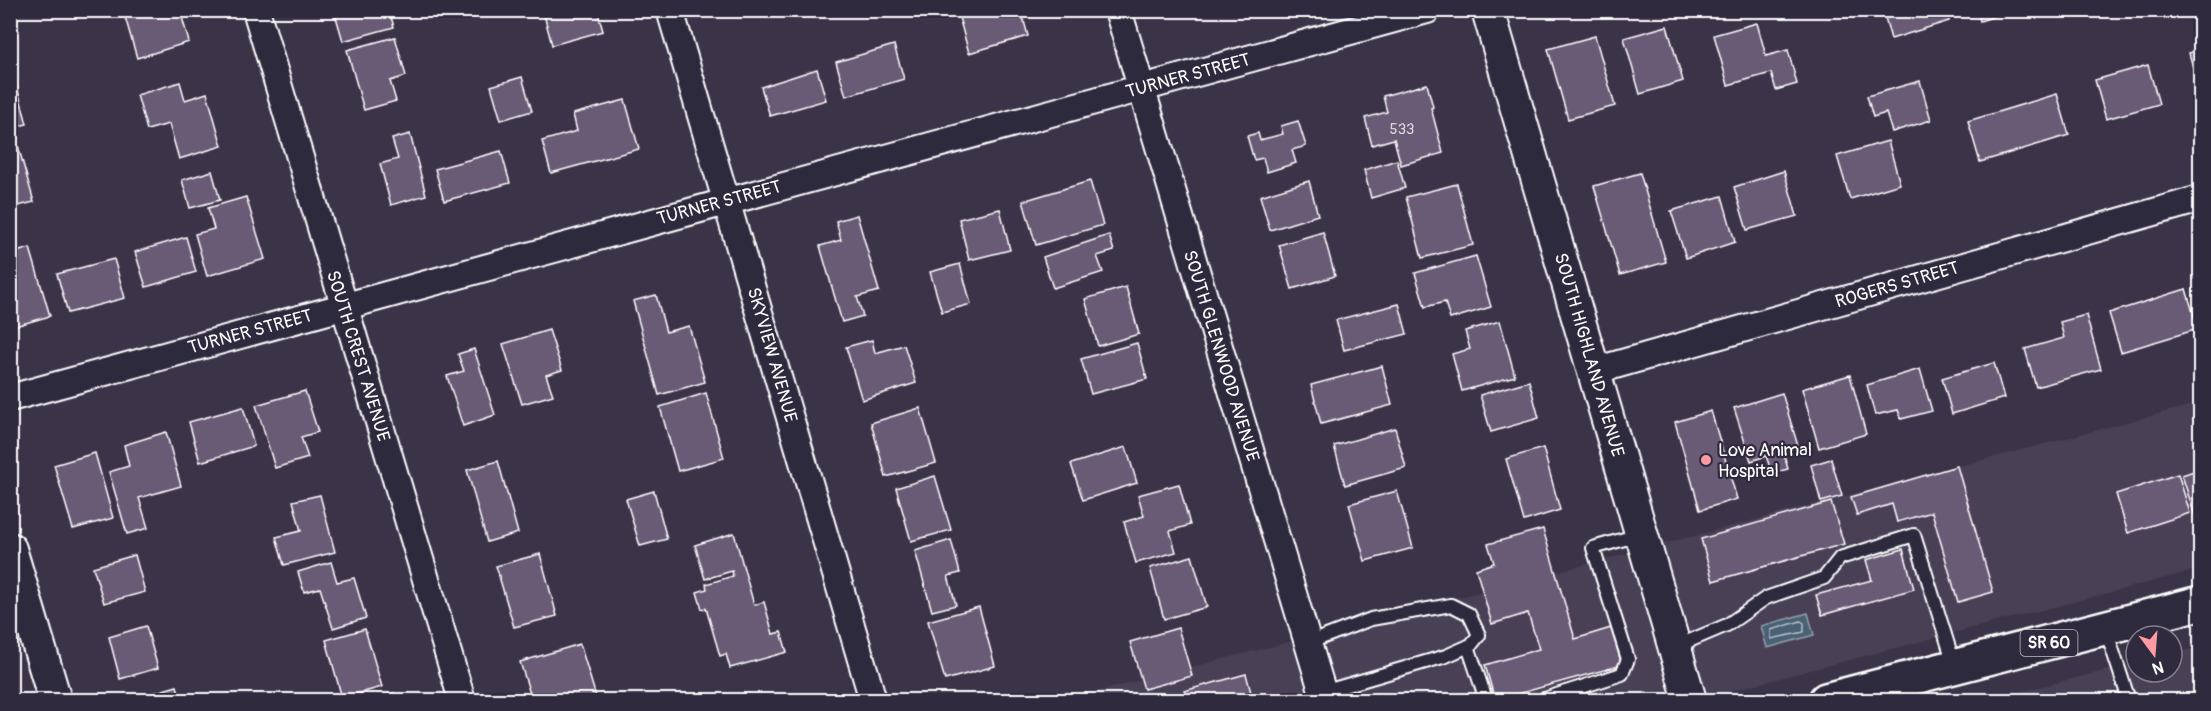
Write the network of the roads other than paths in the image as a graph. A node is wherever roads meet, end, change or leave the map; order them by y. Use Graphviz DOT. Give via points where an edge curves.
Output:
graph roads {
  1 [pos="256,10"];
  2 [pos="670,10"];
  3 [pos="1118,10"];
  4 [pos="1427,10"];
  5 [pos="1488,10"];
  6 [pos="1142,89"];
  7 [pos="2200,199"];
  8 [pos="726,201"];
  9 [pos="343,306"];
  10 [pos="1594,371"];
  11 [pos="10,398"];
  12 [pos="1642,534"];
  13 [pos="10,549"];
  14 [pos="2200,603"];
  15 [pos="2105,628"];
  16 [pos="1308,643"];
  17 [pos="1468,646"];
  18 [pos="1675,647"];
  19 [pos="1955,668"];
  20 [pos="1902,690"];
  21 [pos="1324,696"];
  22 [pos="55,700"];
  23 [pos="462,700"];
  24 [pos="873,700"];
  25 [pos="1486,700"];
  26 [pos="1541,700"];
  27 [pos="1690,700"];
  28 [pos="1826,700"];
  29 [pos="2129,700"];
  1 -- 9 [label="street, SOUTH CREST AVENUE"];
  2 -- 8 [label="street, SKYVIEW AVENUE"];
  3 -- 6 [label="street, SOUTH GLENWOOD AVENUE"];
  4 -- 6 [label="street, TURNER STREET"];
  5 -- 10 [label="street, SOUTH HIGHLAND AVENUE"];
  6 -- 8 [label="street, TURNER STREET"];
  6 -- 16 [label="street, SOUTH GLENWOOD AVENUE"];
  7 -- 10 [label="street, ROGERS STREET"];
  8 -- 9 [label="street, TURNER STREET"];
  8 -- 24 [label="street, SKYVIEW AVENUE"];
  9 -- 11 [label="street, TURNER STREET"];
  9 -- 23 [label="street, SOUTH CREST AVENUE"];
  10 -- 12 [label="street, SOUTH HIGHLAND AVENUE"];
  12 -- 18 [label="street, SOUTH HIGHLAND AVENUE"];
  12 -- 26 [label="lane" via="1593,548 1628,659 1622,674"];
  13 -- 22 [label="street"];
  14 -- 15 [label="main road, SR 60"];
  15 -- 19 [label="main road, SR 60"];
  15 -- 29 [label="lane"];
  16 -- 17 [label="lane" via="1371,620 1451,605 1469,614 1479,635"];
  16 -- 21 [label="street, SOUTH GLENWOOD AVENUE"];
  17 -- 21 [label="lane"];
  17 -- 25 [label="lane"];
  18 -- 19 [label="lane" via="1727,625 1766,598 1824,578 1840,558 1914,535"];
  18 -- 27 [label="street, SOUTH HIGHLAND AVENUE"];
  19 -- 20 [label="main road, SR 60"];
  20 -- 28 [label="main road, SR 60"];
}
